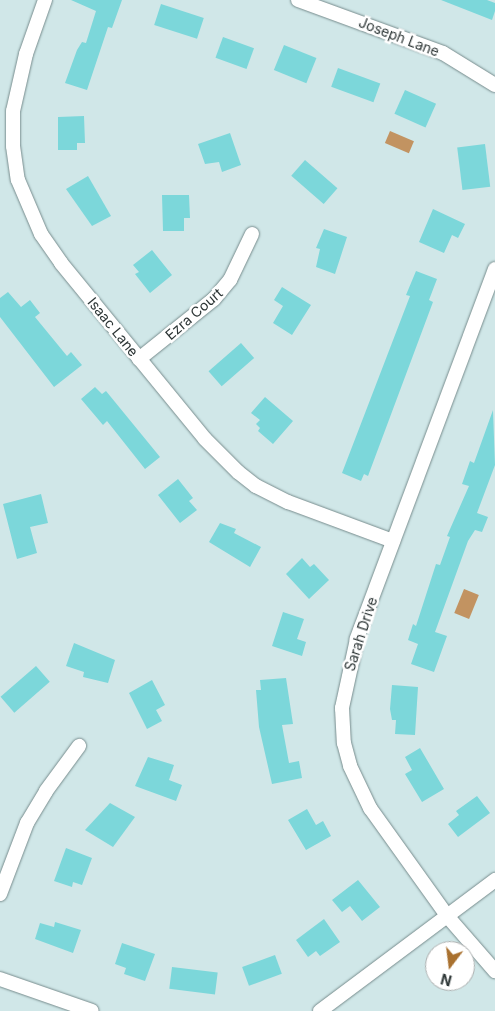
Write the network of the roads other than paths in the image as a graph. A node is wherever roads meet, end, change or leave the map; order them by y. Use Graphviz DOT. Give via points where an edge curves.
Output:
graph roads {
  1 [pos="45,0"];
  2 [pos="298,0"];
  3 [pos="495,85"];
  4 [pos="252,234"];
  5 [pos="495,269"];
  6 [pos="139,359"];
  7 [pos="393,541"];
  8 [pos="79,746"];
  9 [pos="495,880"];
  10 [pos="0,894"];
  11 [pos="448,917"];
  12 [pos="495,971"];
  13 [pos="0,979"];
  14 [pos="92,1011"];
  15 [pos="320,1011"];
  1 -- 6 [label="street, Isaac Lane" via="26,54 13,111 13,146 18,180 30,213 51,248"];
  2 -- 3 [label="street, Joseph Lane" via="442,53"];
  4 -- 6 [label="street, Ezra Court" via="243,258 214,299"];
  5 -- 7 [label="street, Sarah Drive"];
  6 -- 7 [label="street, Isaac Lane" via="205,439 256,486 288,502"];
  7 -- 11 [label="street, Sarah Drive" via="348,674 342,708 344,743 350,766 370,808"];
  8 -- 10 [label="street" via="27,823"];
  9 -- 11 [label="street"];
  11 -- 12 [label="street, Sarah Drive"];
  11 -- 15 [label="street"];
  13 -- 14 [label="street"];
}
